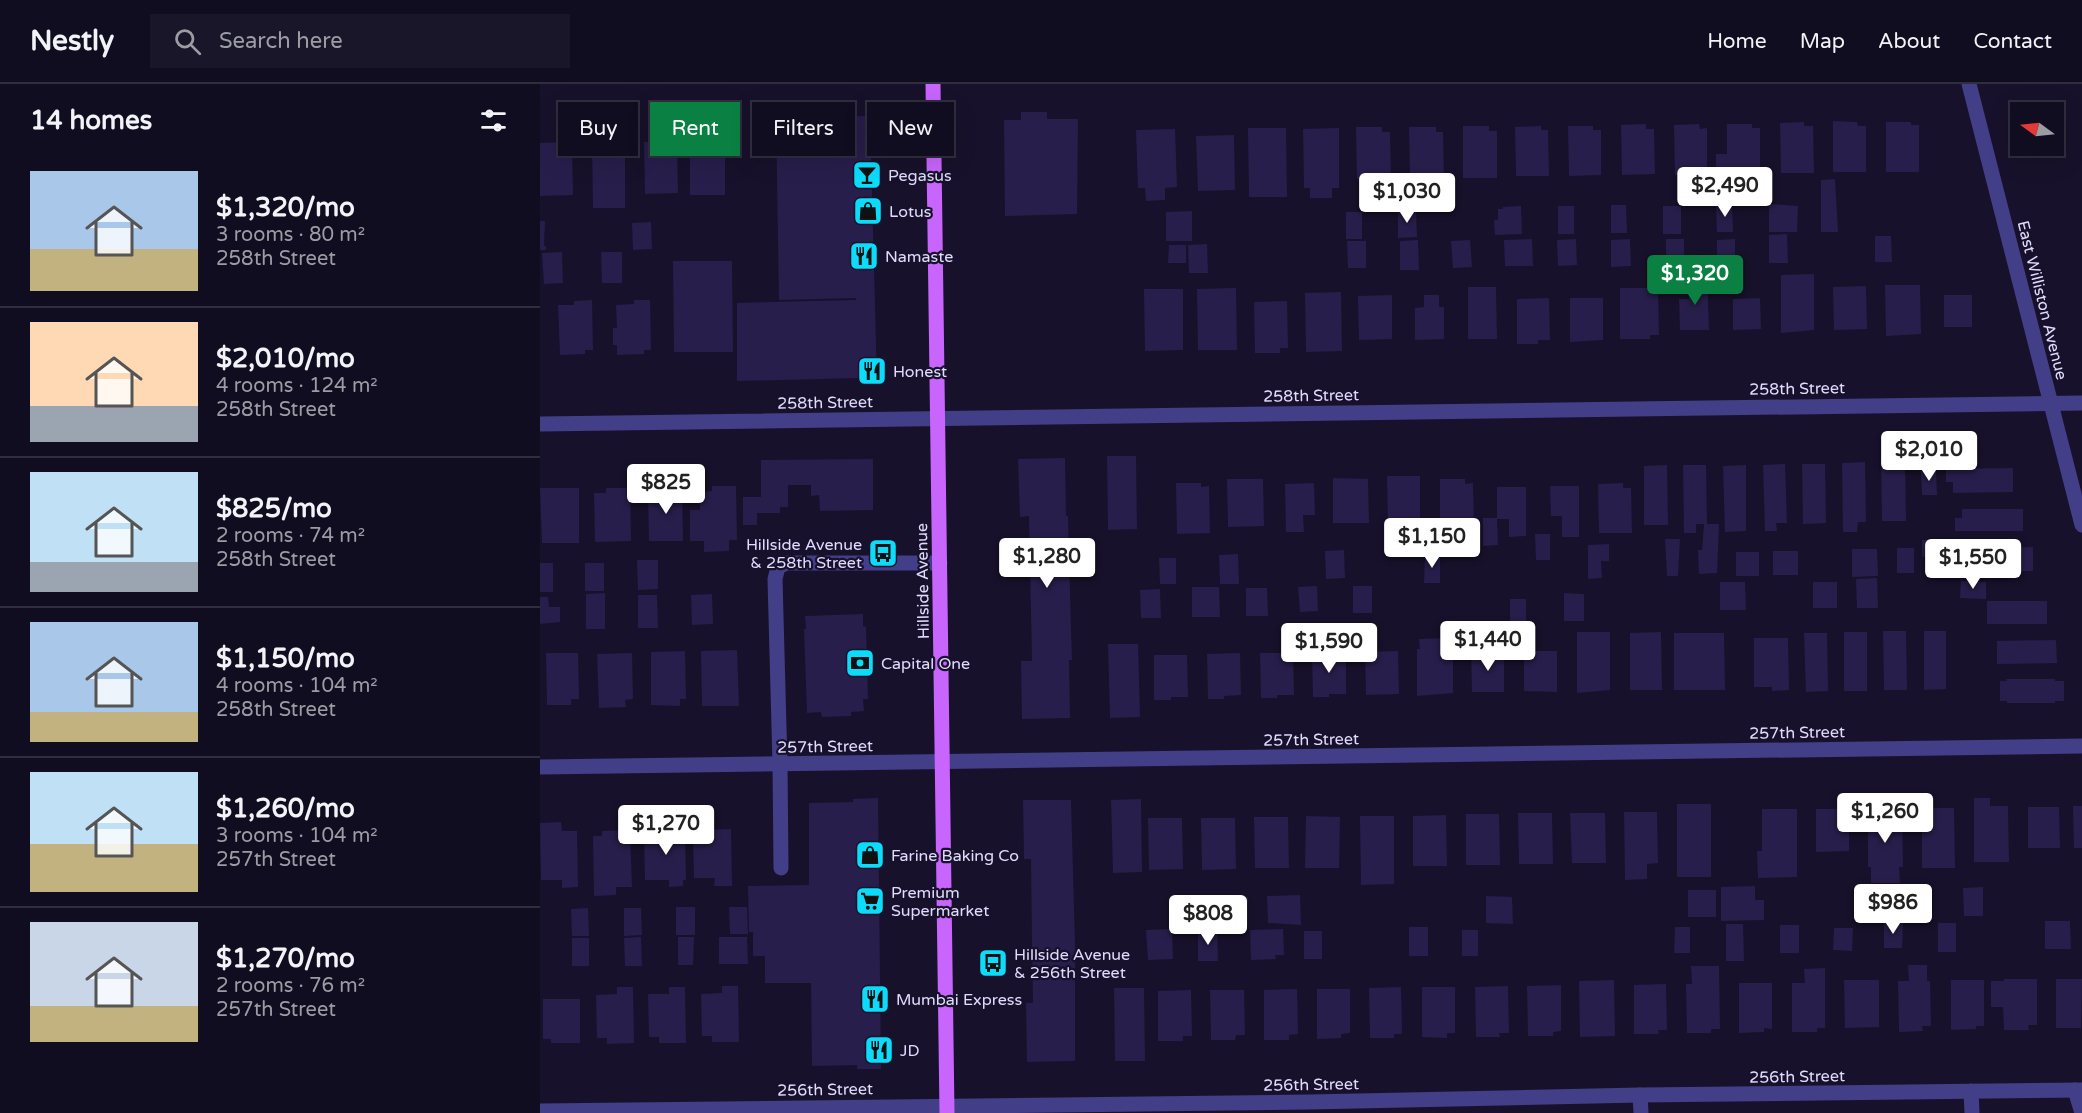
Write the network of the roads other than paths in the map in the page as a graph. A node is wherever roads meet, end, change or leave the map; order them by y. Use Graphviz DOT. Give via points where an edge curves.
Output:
graph roads {
  1 [pos="933,84"];
  2 [pos="1969,84"];
  3 [pos="2051,403"];
  4 [pos="2082,403"];
  5 [pos="938,418"];
  6 [pos="540,424"];
  7 [pos="2082,525"];
  8 [pos="940,563"];
  9 [pos="2082,746"];
  10 [pos="943,762"];
  11 [pos="780,764"];
  12 [pos="540,767"];
  13 [pos="781,868"];
  14 [pos="2079,1090"];
  15 [pos="1971,1091"];
  16 [pos="1640,1095"];
  17 [pos="1309,1108"];
  18 [pos="947,1109"];
  19 [pos="540,1111"];
  20 [pos="1641,1113"];
  21 [pos="1972,1113"];
  22 [pos="2082,1113"];
  1 -- 5 [label="main road, Hillside Avenue"];
  2 -- 3 [label="street, East Williston Avenue"];
  3 -- 4 [label="street, 258th Street"];
  3 -- 5 [label="street, 258th Street"];
  3 -- 7 [label="street, East Williston Avenue"];
  5 -- 6 [label="street, 258th Street"];
  5 -- 8 [label="main road, Hillside Avenue"];
  8 -- 10 [label="main road, Hillside Avenue"];
  8 -- 11 [label="street" via="787,562 778,567 775,579"];
  9 -- 10 [label="street, 257th Street"];
  10 -- 11 [label="street, 257th Street"];
  10 -- 18 [label="main road, Hillside Avenue"];
  11 -- 12 [label="street, 257th Street"];
  11 -- 13 [label="street"];
  14 -- 15 [label="street, 256th Street"];
  14 -- 22 [label="street"];
  15 -- 16 [label="street, 256th Street"];
  15 -- 21 [label="street"];
  16 -- 17 [label="street, 256th Street"];
  16 -- 20 [label="street"];
  17 -- 18 [label="street, 256th Street"];
  18 -- 19 [label="street, 256th Street"];
}
